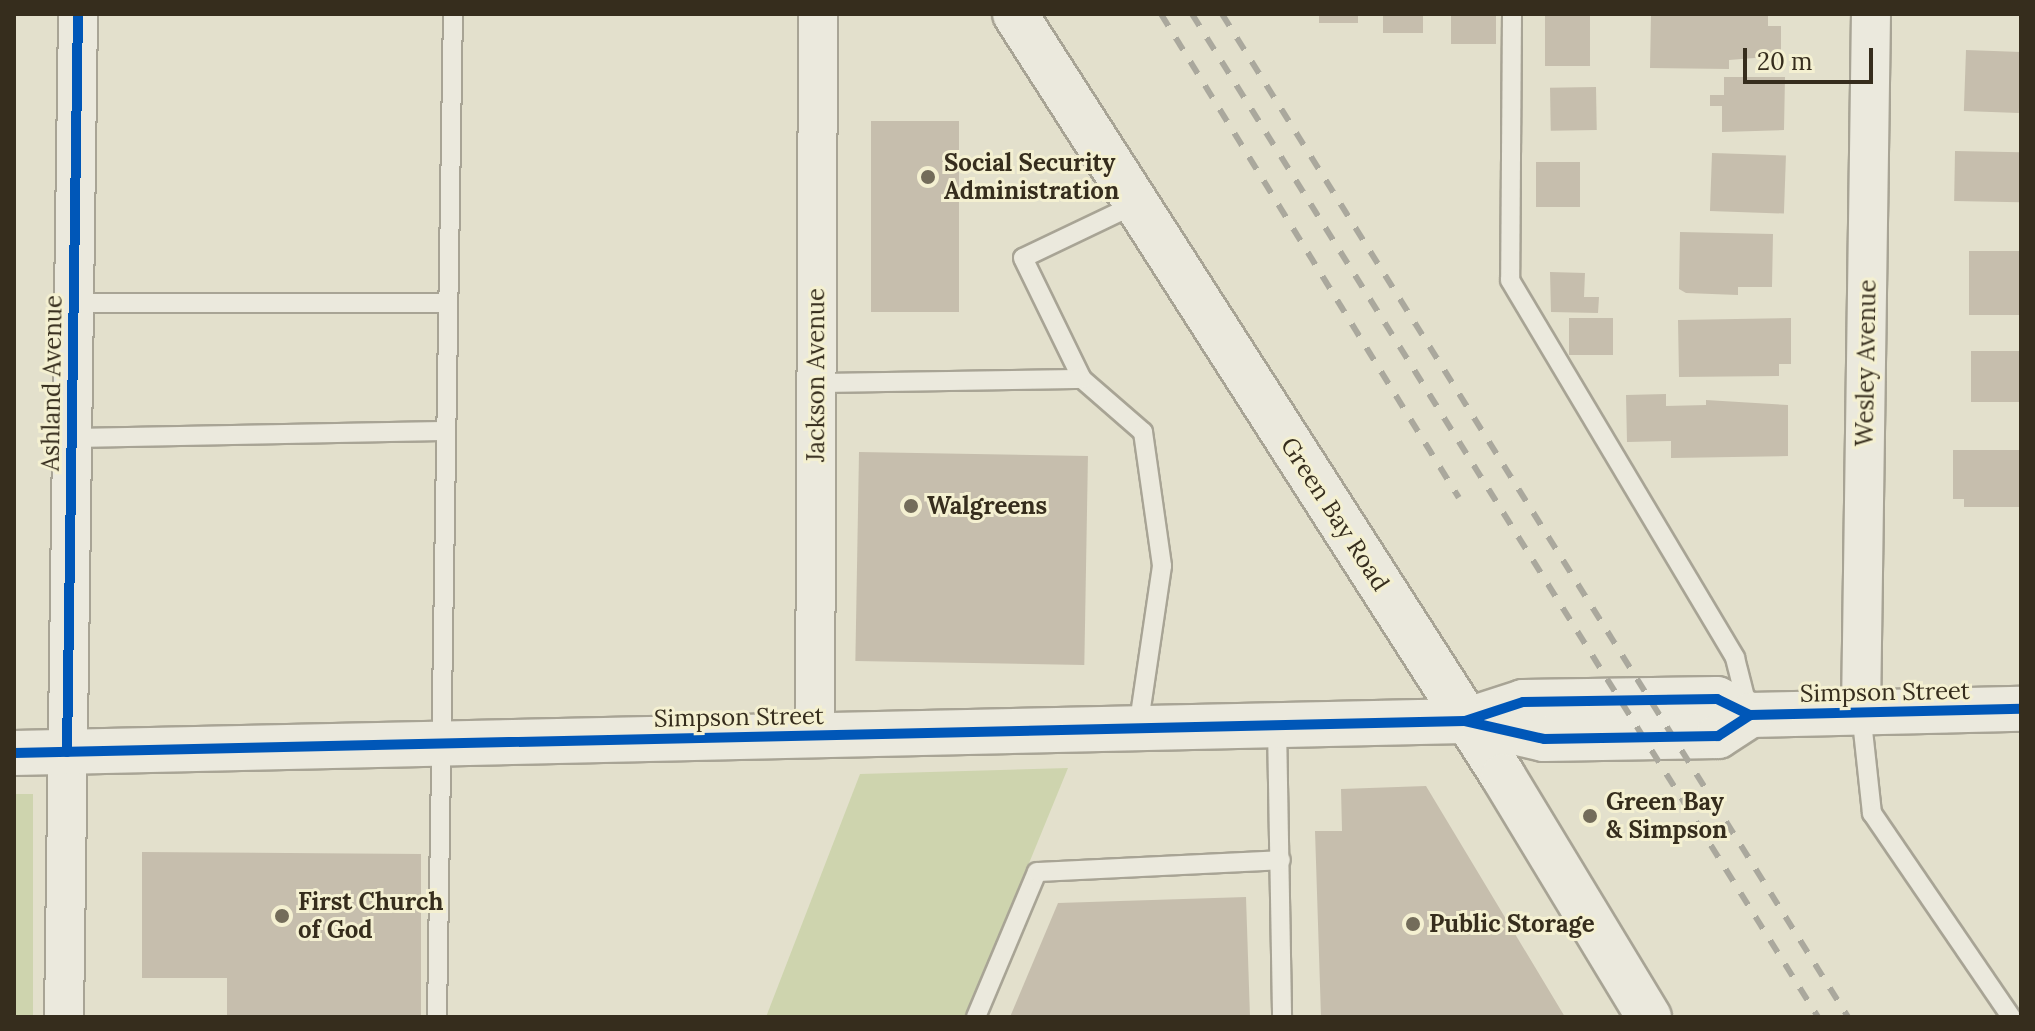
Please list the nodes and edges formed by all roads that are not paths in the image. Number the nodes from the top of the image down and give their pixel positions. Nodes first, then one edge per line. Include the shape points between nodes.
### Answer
1 (78, 14) edge
2 (453, 14) edge
3 (818, 14) edge
4 (1015, 14) edge
5 (1512, 14) edge
6 (1871, 14) edge
7 (1136, 204) junction
8 (72, 303) junction
9 (448, 303) junction
10 (1082, 379) junction
11 (816, 383) junction
12 (446, 431) junction
13 (71, 438) junction
14 (2021, 709) edge
15 (1861, 712) junction
16 (1750, 715) junction
17 (1465, 721) junction
18 (1277, 726) junction
19 (1138, 728) junction
20 (815, 736) junction
21 (441, 744) junction
22 (67, 752) junction
23 (14, 753) edge
24 (1281, 860) junction
25 (64, 1017) edge
26 (437, 1017) edge
27 (976, 1017) edge
28 (1282, 1017) edge
29 (1649, 1017) edge
30 (2011, 1017) edge

1 - 8 street, Ashland Avenue
2 - 9 lane
3 - 11 street, Jackson Avenue
4 - 7 street, Green Bay Road
5 - 16 lane via 1510,280 1735,658
6 - 15 street, Wesley Avenue
7 - 10 lane via 1023,258
7 - 17 street, Green Bay Road
8 - 9 lane
8 - 13 street, Ashland Avenue
9 - 12 lane
10 - 11 lane
10 - 19 lane via 1143,432 1162,566
11 - 20 street, Jackson Avenue
12 - 13 lane
12 - 21 lane
13 - 22 street, Ashland Avenue
14 - 15 street, Simpson Street
15 - 16 street, Simpson Street
15 - 30 lane via 1872,813
16 - 17 street, Simpson Street via 1717,699 1538,702
17 - 18 street, Simpson Street
17 - 29 street, Green Bay Road
18 - 19 street, Simpson Street
18 - 24 lane
19 - 20 street, Simpson Street
20 - 21 street, Simpson Street
21 - 22 street, Simpson Street
21 - 26 lane
22 - 23 street, Simpson Street
22 - 25 street, Ashland Avenue
24 - 27 lane via 1037,872
24 - 28 lane

